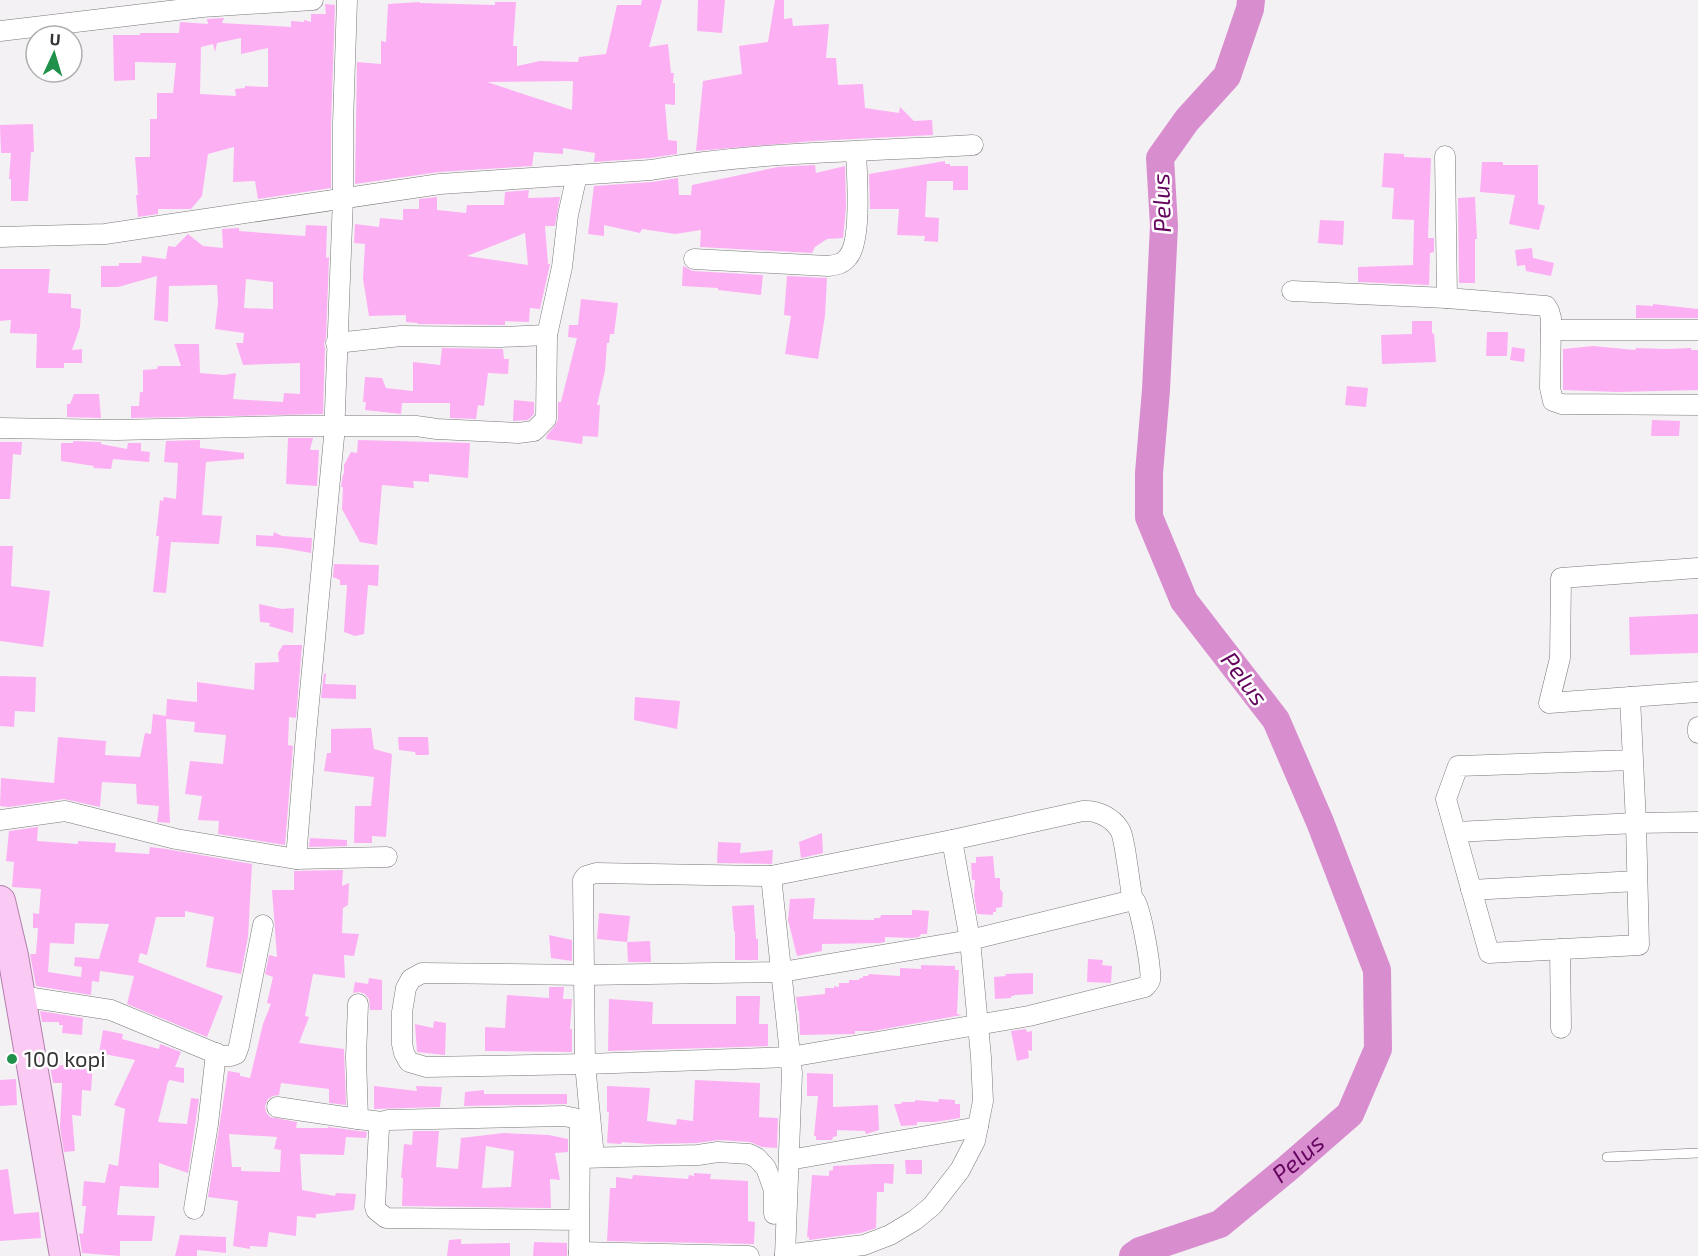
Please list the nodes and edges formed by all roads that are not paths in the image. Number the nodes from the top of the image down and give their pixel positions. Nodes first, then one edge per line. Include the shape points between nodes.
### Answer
1 (313, 0) edge
2 (347, 0) edge
3 (0, 31) edge
4 (973, 145) dead end
5 (856, 152) junction
6 (1444, 156) dead end
7 (577, 175) junction
8 (343, 198) junction
9 (0, 237) edge
10 (694, 259) dead end
11 (1292, 291) dead end
12 (1447, 298) junction
13 (1551, 330) junction
14 (1698, 330) edge
15 (547, 334) junction
16 (336, 343) junction
17 (1698, 405) edge
18 (334, 427) junction
19 (0, 428) edge
20 (1698, 568) edge
21 (1698, 692) edge
22 (1630, 697) junction
23 (1698, 727) edge
24 (1698, 733) edge
25 (1633, 760) junction
26 (0, 820) edge
27 (1698, 822) edge
28 (1636, 823) junction
29 (1455, 832) junction
30 (952, 840) junction
31 (387, 857) dead end
32 (296, 859) junction
33 (771, 876) junction
34 (1637, 881) junction
35 (1471, 890) junction
36 (0, 901) edge
37 (1133, 901) junction
38 (263, 926) dead end
39 (970, 940) junction
40 (1560, 949) junction
41 (782, 972) junction
42 (584, 975) junction
43 (20, 996) junction
44 (358, 1004) dead end
45 (978, 1025) junction
46 (1561, 1028) dead end
47 (216, 1053) junction
48 (790, 1057) junction
49 (585, 1064) junction
50 (277, 1107) dead end
51 (358, 1119) junction
52 (382, 1122) junction
53 (978, 1127) junction
54 (1698, 1153) edge
55 (587, 1157) junction
56 (1607, 1157) dead end
57 (789, 1160) junction
58 (194, 1209) dead end
59 (579, 1220) junction
60 (579, 1254) edge
61 (65, 1256) edge
62 (749, 1256) edge
63 (781, 1256) edge

1 - 3 street
2 - 8 street
4 - 5 street
5 - 7 street via 804,152
5 - 10 street via 855,246 847,259 828,266
6 - 12 street
7 - 8 street via 440,184
7 - 15 street
8 - 9 street via 105,234
8 - 16 street
11 - 12 street
12 - 13 street via 1546,306
13 - 14 street
13 - 17 street via 1553,401
15 - 16 street via 401,336
15 - 18 street via 546,419 534,431
16 - 18 street
18 - 19 street
18 - 32 street
20 - 22 street via 1561,578 1560,658 1548,703
21 - 22 street
22 - 25 street
23 - 24 street
25 - 28 street
25 - 29 street via 1458,766 1446,799
26 - 32 street via 65,811 176,839
27 - 28 street
28 - 29 street
28 - 34 street
29 - 35 street
30 - 33 street
30 - 37 street via 1093,811 1110,819 1121,831
30 - 39 street
31 - 32 street
33 - 41 street
33 - 42 street via 586,876
34 - 35 street
34 - 40 street via 1638,945
35 - 40 street via 1489,953
36 - 43 main road
37 - 39 street
37 - 45 street via 1138,904 1150,972 1150,982 1145,987
38 - 47 street via 239,1046 231,1056
39 - 41 street
39 - 45 street
40 - 46 street
41 - 42 street
41 - 48 street
42 - 49 street
42 - 49 street via 422,973 411,979 406,988 402,1044 410,1062 426,1067
43 - 47 street via 111,1010
43 - 61 main road
44 - 51 street
45 - 48 street
45 - 53 street via 983,1101
47 - 58 street
48 - 49 street
48 - 57 street
49 - 55 street
50 - 51 street
51 - 52 street
52 - 55 street via 564,1116 579,1120
52 - 59 street via 377,1137 375,1206 386,1218
53 - 57 street
53 - 63 street via 960,1170 932,1206 915,1220 864,1245
54 - 56 lane
55 - 59 street
55 - 63 street via 734,1152 757,1158 766,1168 774,1190
57 - 63 street
59 - 60 street
60 - 62 street

